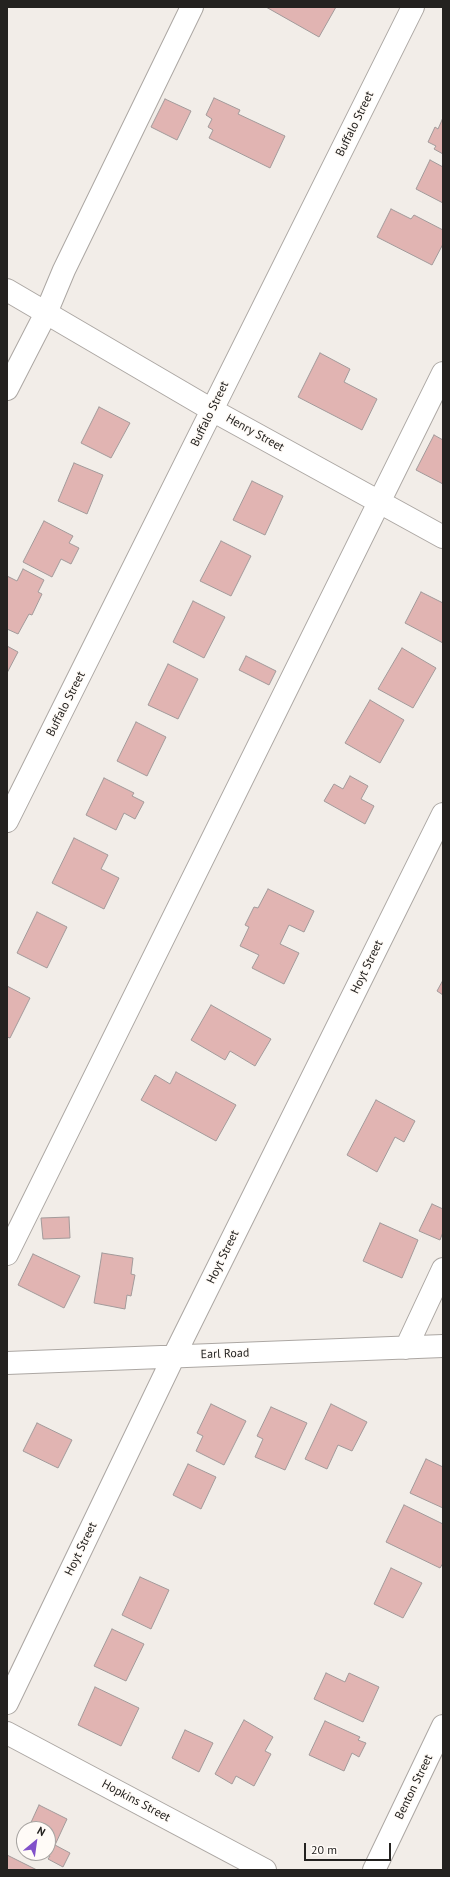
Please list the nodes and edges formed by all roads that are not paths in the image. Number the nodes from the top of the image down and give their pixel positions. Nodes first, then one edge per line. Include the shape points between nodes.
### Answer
1 (192, 7) edge
2 (413, 7) edge
3 (7, 290) edge
4 (46, 313) junction
5 (443, 373) edge
6 (7, 389) edge
7 (212, 410) junction
8 (379, 501) junction
9 (443, 536) edge
10 (443, 814) edge
11 (7, 821) edge
12 (7, 1254) edge
13 (443, 1270) edge
14 (443, 1346) edge
15 (406, 1348) junction
16 (174, 1356) junction
17 (7, 1363) edge
18 (7, 1703) edge
19 (443, 1726) edge
20 (7, 1733) edge
21 (265, 1870) edge
22 (374, 1870) edge

1 - 4 street via 64,270
2 - 7 street, Buffalo Street
3 - 4 street, Henry Street
4 - 6 street
4 - 7 street, Henry Street
5 - 8 street
7 - 8 street, Henry Street
7 - 11 street, Buffalo Street
8 - 9 street, Henry Street
8 - 12 street
10 - 16 street, Hoyt Street
13 - 15 street
14 - 15 street, Earl Road
15 - 16 street, Earl Road
16 - 17 street, Earl Road
16 - 18 street, Hoyt Street
19 - 22 street, Benton Street
20 - 21 street, Hopkins Street

